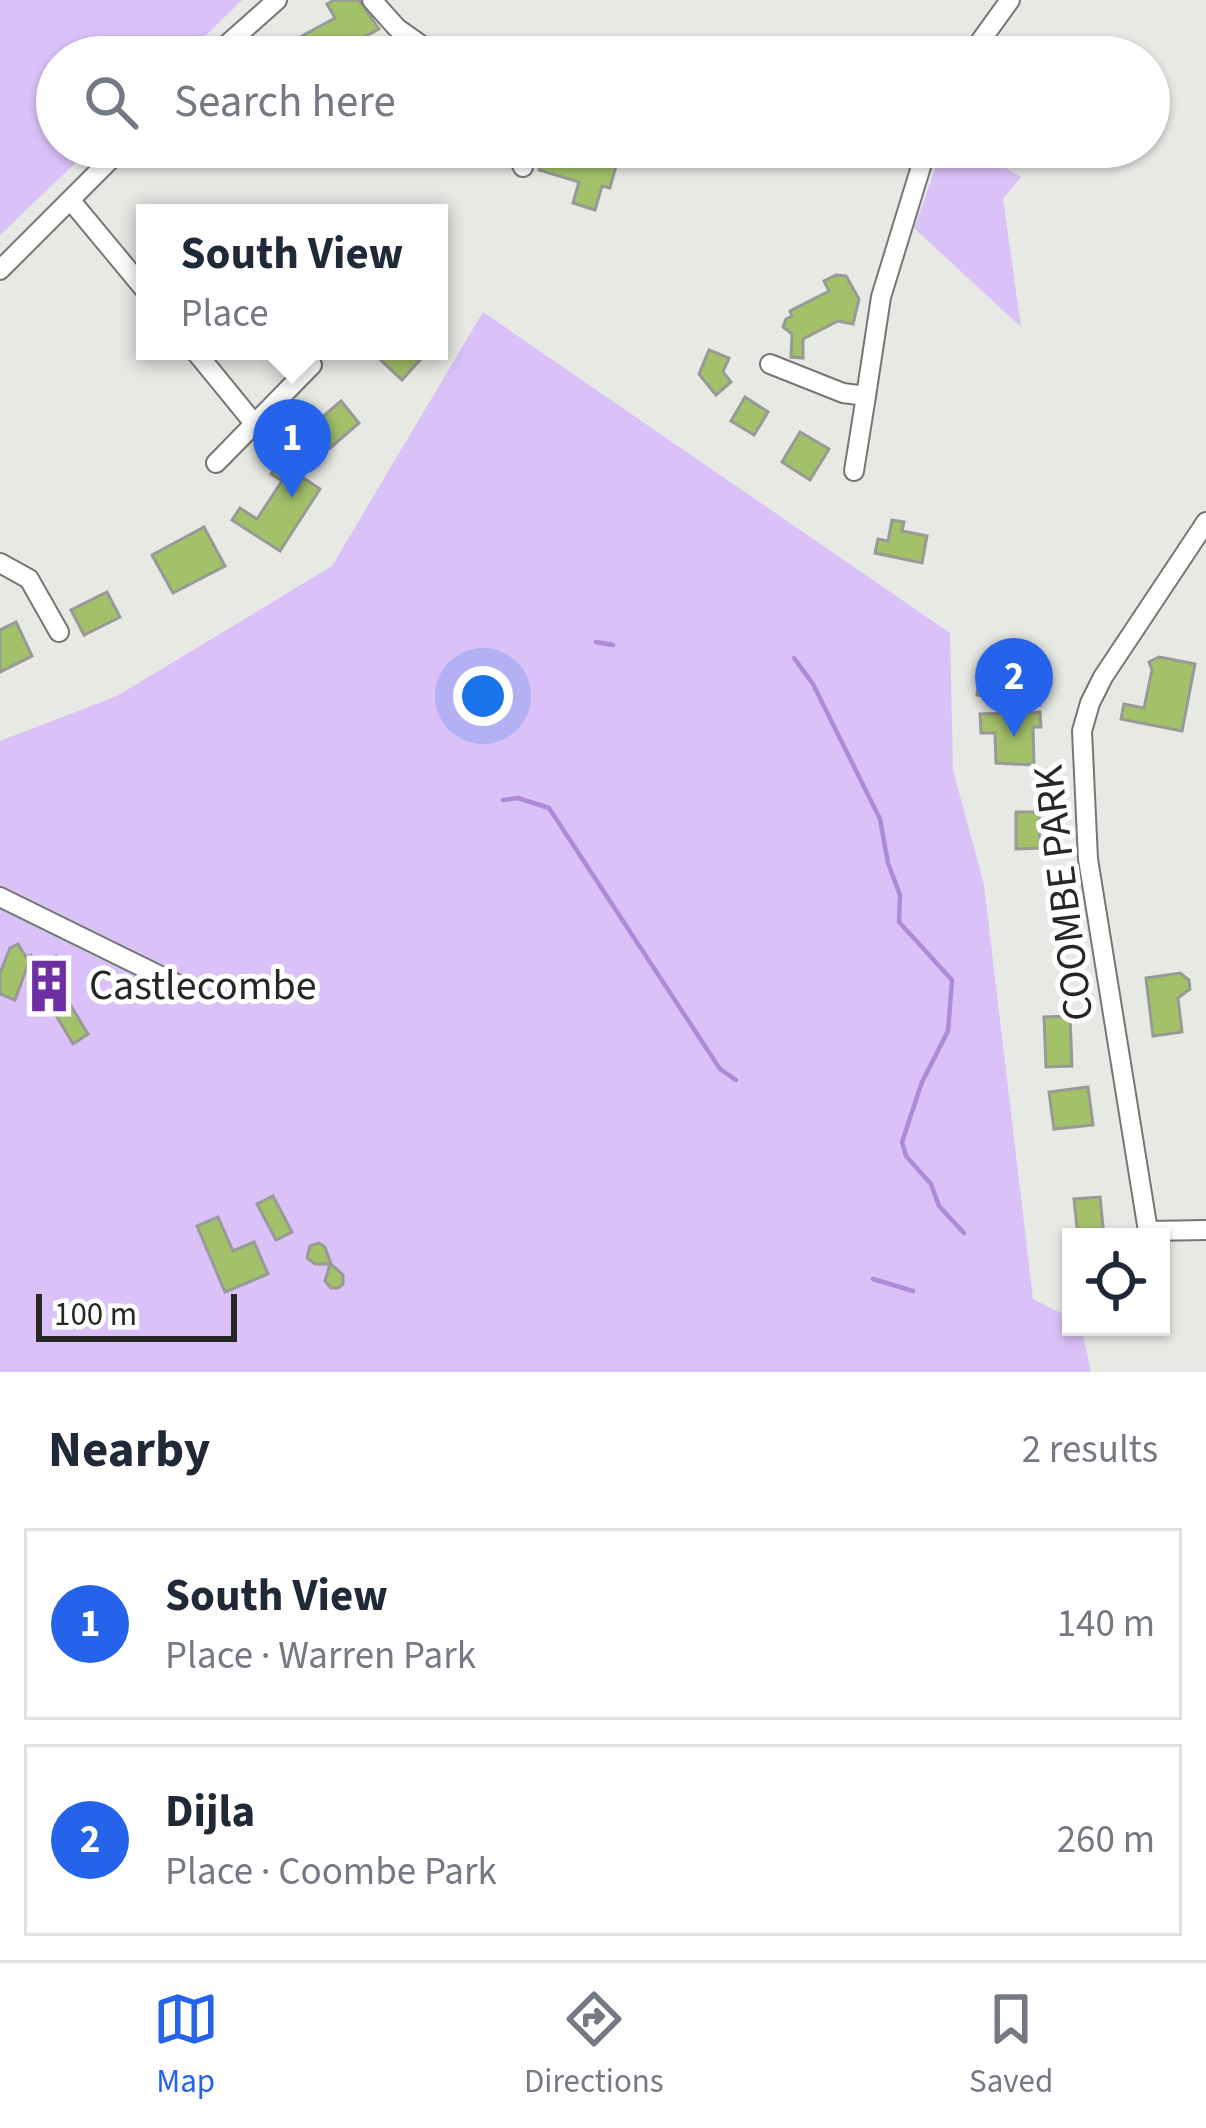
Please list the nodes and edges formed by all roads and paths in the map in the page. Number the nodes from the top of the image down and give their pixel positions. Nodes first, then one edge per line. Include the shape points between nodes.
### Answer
1 (277, 0) edge
2 (371, 0) edge
3 (1010, 0) edge
4 (237, 36) edge
5 (408, 36) edge
6 (984, 36) edge
7 (104, 168) edge
8 (921, 168) edge
9 (72, 202) junction
10 (0, 270) edge
11 (136, 279) edge
12 (202, 360) edge
13 (770, 364) dead end
14 (312, 365) dead end
15 (866, 396) junction
16 (253, 422) junction
17 (216, 463) dead end
18 (854, 471) dead end
19 (1206, 522) edge
20 (0, 563) edge
21 (58, 632) dead end
22 (0, 897) edge
23 (191, 991) dead end
24 (1147, 1228) edge
25 (1206, 1230) edge
26 (1170, 1232) edge

1 - 4 street
2 - 5 street
3 - 6 street
7 - 9 street
8 - 15 street via 881,297
9 - 10 street
9 - 11 street
12 - 16 street
13 - 15 street
14 - 16 street
15 - 18 street
16 - 17 street
19 - 24 street, COOMBE PARK via 1103,677 1082,731 1088,859
20 - 21 street via 29,579
22 - 23 street
25 - 26 street, COOMBE PARK

